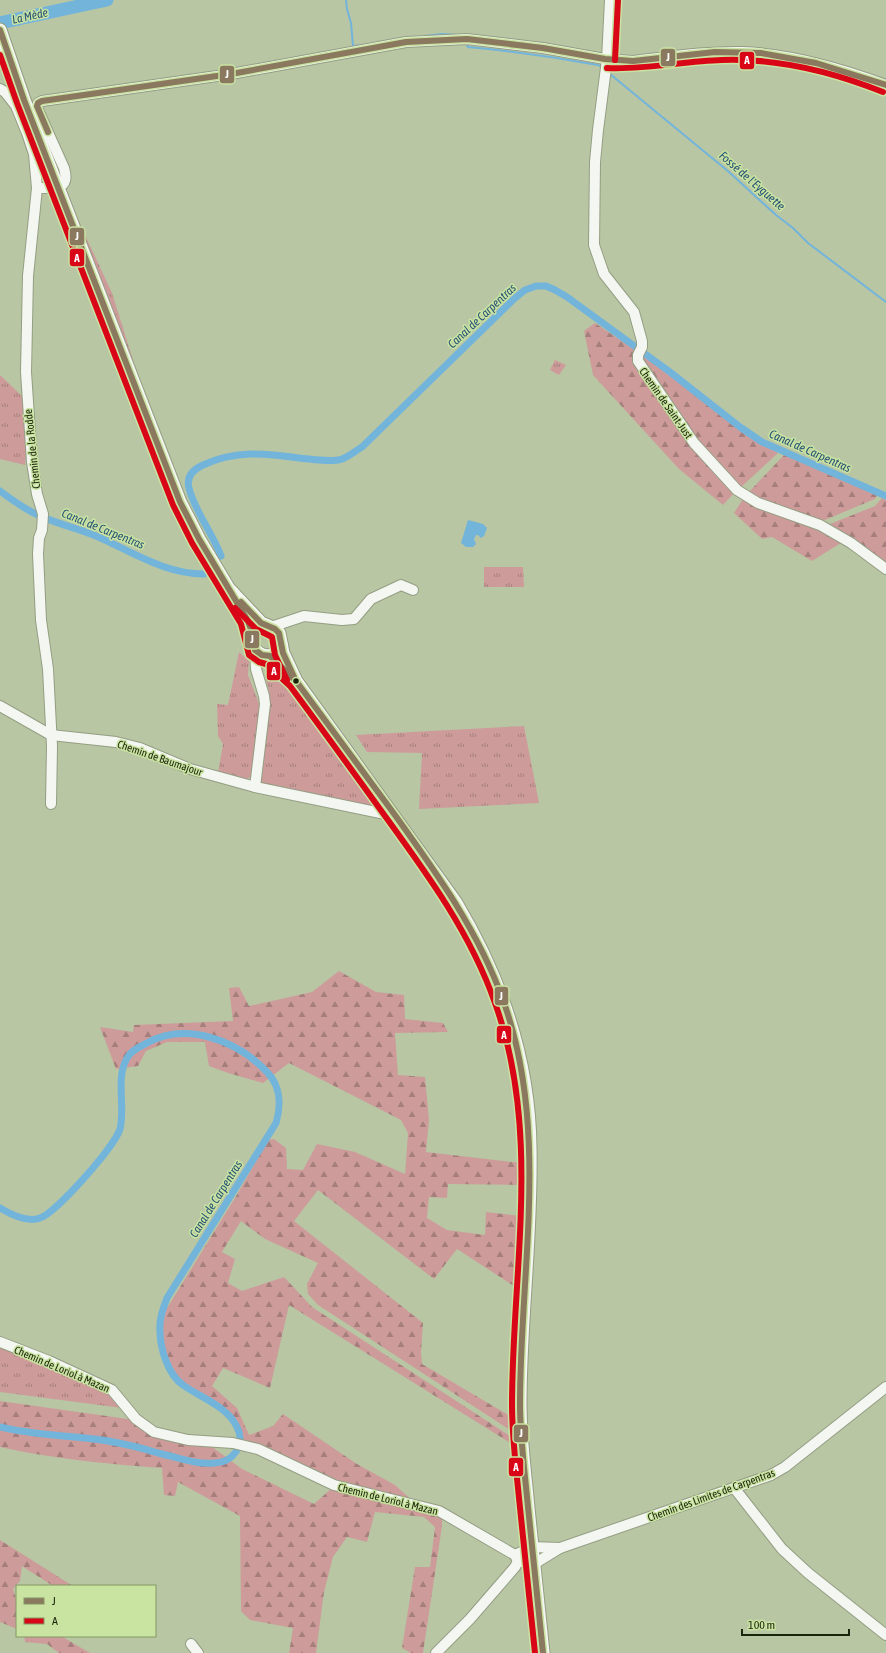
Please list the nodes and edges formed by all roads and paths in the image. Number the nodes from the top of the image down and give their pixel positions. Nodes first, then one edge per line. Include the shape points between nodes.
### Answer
1 (610, 0) edge
2 (0, 30) edge
3 (607, 60) junction
4 (886, 84) edge
5 (0, 89) edge
6 (58, 187) junction
7 (37, 188) junction
8 (886, 568) edge
9 (231, 590) junction
10 (413, 590) dead end
11 (294, 619) junction
12 (269, 626) junction
13 (253, 635) junction
14 (281, 641) junction
15 (255, 650) junction
16 (268, 656) junction
17 (258, 677) junction
18 (296, 681) junction
19 (0, 706) edge
20 (51, 735) junction
21 (255, 787) junction
22 (51, 804) dead end
23 (395, 816) junction
24 (0, 1342) edge
25 (886, 1386) edge
26 (735, 1489) junction
27 (532, 1547) junction
28 (560, 1548) junction
29 (516, 1558) junction
30 (534, 1562) junction
31 (886, 1635) edge
32 (191, 1644) dead end
33 (198, 1653) edge
34 (436, 1653) edge
35 (543, 1653) edge

1 - 3 street, Chemin de Saint-Just
2 - 6 main road
3 - 4 street via 633,61 744,52 840,68
3 - 6 street via 543,48 467,39 406,42 231,74 42,101 38,103 38,110 65,174 65,183
3 - 8 street, Chemin de Saint-Just via 598,130 594,245 604,274 634,312 642,341 638,362 694,443 737,490 758,503 820,526 851,543
5 - 7 street, Chemin de la Rodde via 16,106 34,154
6 - 7 street
6 - 9 main road via 180,502 199,539
7 - 20 street, Chemin de la Rodde via 28,276 26,372 32,462 43,518 38,554
9 - 12 main road via 255,618
9 - 13 main road
10 - 11 street via 401,585 371,599 354,619 304,616
11 - 12 street
11 - 14 street via 288,625
12 - 13 main road via 256,630
12 - 14 main road via 279,633
13 - 15 main road
14 - 16 main road via 277,652
14 - 18 main road via 287,663
15 - 16 main road
15 - 17 street
16 - 17 street
16 - 18 main road
17 - 21 street via 265,704
18 - 23 main road
19 - 20 street, Chemin de Baumajour
20 - 21 street, Chemin de Baumajour via 116,742 140,748 190,769
20 - 22 street, Chemin de la Rodde
21 - 23 street, Chemin de Baumajour
23 - 27 main road via 456,903 477,940 507,1012 520,1058 530,1145 520,1405
24 - 29 street, Chemin de Loriol à Mazan via 112,1390 136,1419 154,1432 188,1440 239,1444 274,1455 334,1485 439,1511
25 - 26 street, Chemin des Limites de Carpentras via 785,1466 771,1475
26 - 28 street, Chemin des Limites de Carpentras
26 - 31 street via 782,1549
27 - 28 street, Chemin des Limites de Carpentras
27 - 29 street
27 - 30 main road
28 - 30 street, Chemin des Limites de Carpentras
29 - 30 street, Chemin de Loriol à Mazan
29 - 34 street via 515,1567 470,1619
30 - 35 main road
32 - 33 street

